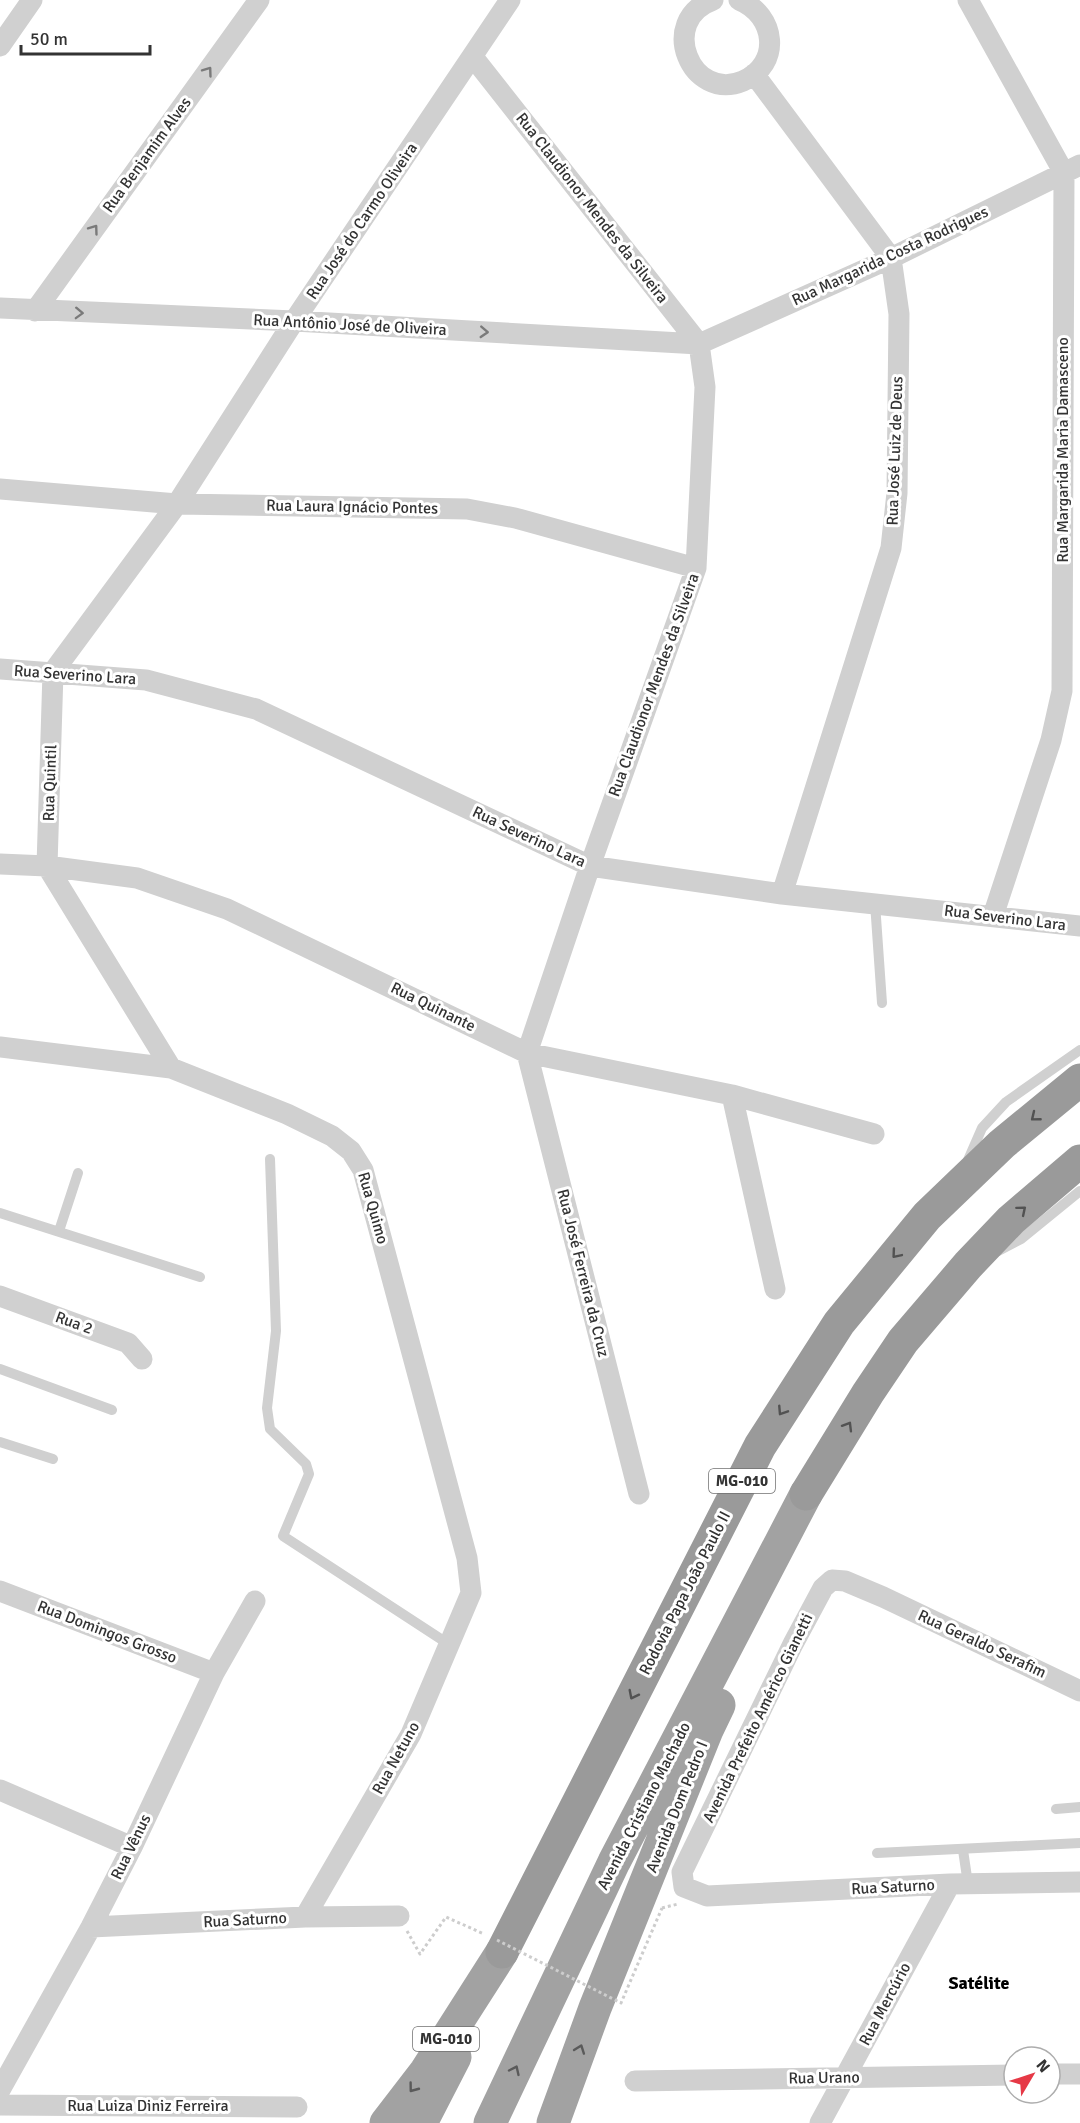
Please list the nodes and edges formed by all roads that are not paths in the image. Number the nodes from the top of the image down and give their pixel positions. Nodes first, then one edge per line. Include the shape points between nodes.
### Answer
1 (32, 0) edge
2 (259, 0) edge
3 (510, 0) edge
4 (713, 0) edge
5 (739, 0) edge
6 (968, 0) edge
7 (0, 46) edge
8 (473, 57) junction
9 (754, 74) junction
10 (1072, 169) edge
11 (891, 258) junction
12 (0, 308) edge
13 (35, 311) junction
14 (294, 321) junction
15 (699, 344) junction
16 (0, 489) edge
17 (177, 504) junction
18 (696, 568) junction
19 (0, 669) edge
20 (53, 672) junction
21 (0, 864) edge
22 (47, 866) junction
23 (590, 866) junction
24 (782, 894) junction
25 (875, 903) junction
26 (993, 915) junction
27 (1080, 926) edge
28 (882, 1004) dead end
29 (0, 1047) edge
30 (1080, 1050) edge
31 (527, 1053) junction
32 (171, 1068) junction
33 (1080, 1080) edge
34 (732, 1095) junction
35 (874, 1134) dead end
36 (270, 1159) dead end
37 (1080, 1161) edge
38 (78, 1173) dead end
39 (956, 1188) junction
40 (1080, 1191) edge
41 (0, 1213) edge
42 (59, 1231) junction
43 (968, 1265) junction
44 (200, 1277) dead end
45 (775, 1289) dead end
46 (0, 1296) edge
47 (142, 1359) dead end
48 (0, 1369) edge
49 (112, 1410) dead end
50 (0, 1442) edge
51 (53, 1460) dead end
52 (639, 1494) dead end
53 (806, 1494) junction
54 (0, 1591) edge
55 (471, 1593) joint
56 (883, 1597) joint
57 (255, 1601) dead end
58 (450, 1645) junction
59 (214, 1673) junction
60 (1080, 1691) edge
61 (0, 1790) edge
62 (1080, 1808) edge
63 (1056, 1809) dead end
64 (1080, 1843) edge
65 (132, 1847) junction
66 (963, 1850) junction
67 (877, 1853) dead end
68 (1080, 1882) edge
69 (959, 1884) junction
70 (707, 1896) joint
71 (399, 1916) road end
72 (305, 1917) junction
73 (91, 1927) junction
74 (496, 1943) junction
75 (1062, 2074) edge
76 (1080, 2074) edge
77 (1002, 2075) edge
78 (846, 2078) junction
79 (635, 2081) dead end
80 (0, 2090) edge
81 (0, 2105) edge
82 (297, 2107) dead end
83 (386, 2123) edge
84 (421, 2123) edge
85 (490, 2123) edge
86 (553, 2123) edge
87 (820, 2123) edge

1 - 7 street
13 -> 2 street, Rua Benjamim Alves
3 - 8 street, Rua José do Carmo Oliveira
4 - 9 street via 688,20 684,49 690,63 699,74 727,84
5 - 9 street via 759,13 770,38 766,58
6 - 10 street, Rua Margarida Maria Damasceno
8 - 14 street, Rua José do Carmo Oliveira
8 - 15 street, Rua Claudionor Mendes da Silveira
9 - 11 street, Rua José Luiz de Deus
10 - 11 street, Rua Margarida Costa Rodrigues
10 - 26 street, Rua Margarida Maria Damasceno via 1062,690 1051,740
11 - 15 street, Rua Margarida Costa Rodrigues
11 - 24 street, Rua José Luiz de Deus via 899,314 897,493 891,548
12 - 13 street, Rua Antônio José de Oliveira
13 -> 14 street, Rua Antônio José de Oliveira
14 -> 15 street, Rua Antônio José de Oliveira
14 - 17 street, Rua José do Carmo Oliveira
15 - 18 street, Rua Claudionor Mendes da Silveira via 705,387
16 - 17 street, Rua Laura Ignácio Pontes
17 - 18 street, Rua Laura Ignácio Pontes via 467,509 515,518
17 - 20 street
18 - 23 street, Rua Claudionor Mendes da Silveira
19 - 20 street, Rua Severino Lara
20 - 22 street, Rua Quintil
20 - 23 street, Rua Severino Lara via 146,680 256,709
21 - 22 street, Rua Quinante
22 - 31 street, Rua Quinante via 137,878 227,909
22 - 32 street
23 - 24 street, Rua Severino Lara
23 - 31 street, Rua Claudionor Mendes da Silveira
24 - 25 street, Rua Severino Lara
25 - 26 street, Rua Severino Lara
25 - 28 lane
26 - 27 street, Rua Severino Lara
29 - 32 street, Rua Quimo
30 - 39 lane via 1005,1102 982,1128
31 - 34 street, Rua Quinante
31 - 52 street, Rua José Ferreira da Cruz
32 - 55 street, Rua Quimo via 332,1136 351,1151 363,1170 467,1558
33 -> 39 highway, Rodovia Papa João Paulo II / MG-010
34 - 35 street, Rua Quinante
34 - 45 street
36 - 58 lane via 276,1331 267,1408 270,1429 306,1464 309,1474 283,1536
43 -> 37 highway via 1011,1220
38 - 42 lane
39 -> 74 highway, Rodovia Papa João Paulo II / MG-010 via 927,1216 839,1323 760,1446
40 - 43 lane via 1021,1239
41 - 42 lane
42 - 44 lane
53 -> 43 highway via 903,1341
46 - 47 street, Rua 2 via 128,1343
48 - 49 lane
50 - 51 lane
85 -> 53 highway, Avenida Cristiano Machado via 614,1862
86 -> 53 highway, Avenida Dom Pedro I via 707,1730 795,1549
54 - 59 street, Rua Domingos Grosso
55 - 58 street, Rua Netuno
56 - 60 street, Rua Geraldo Serafim
56 - 70 street, Avenida Prefeito Américo Gianetti via 844,1581 832,1580 823,1588 682,1872 684,1887
57 - 59 street, Rua Vênus
58 - 72 street, Rua Netuno via 411,1734
59 - 65 street, Rua Vênus
61 - 65 street
62 - 63 lane
64 - 66 lane
65 - 73 street, Rua Vênus
66 - 67 lane
66 - 69 lane
68 - 69 street, Rua Saturno
69 - 70 street, Rua Saturno
69 - 78 street, Rua Mercúrio
71 - 72 street, Rua Saturno
72 - 73 street, Rua Saturno
73 - 80 street, Rua Vênus
74 -> 83 highway, MG-010 via 426,2071
74 - 84 highway via 454,2061
75 - 76 street
77 - 78 street, Rua Urano
78 - 79 street, Rua Urano
78 - 87 street, Rua Mercúrio
81 - 82 street, Rua Luiza Diniz Ferreira

